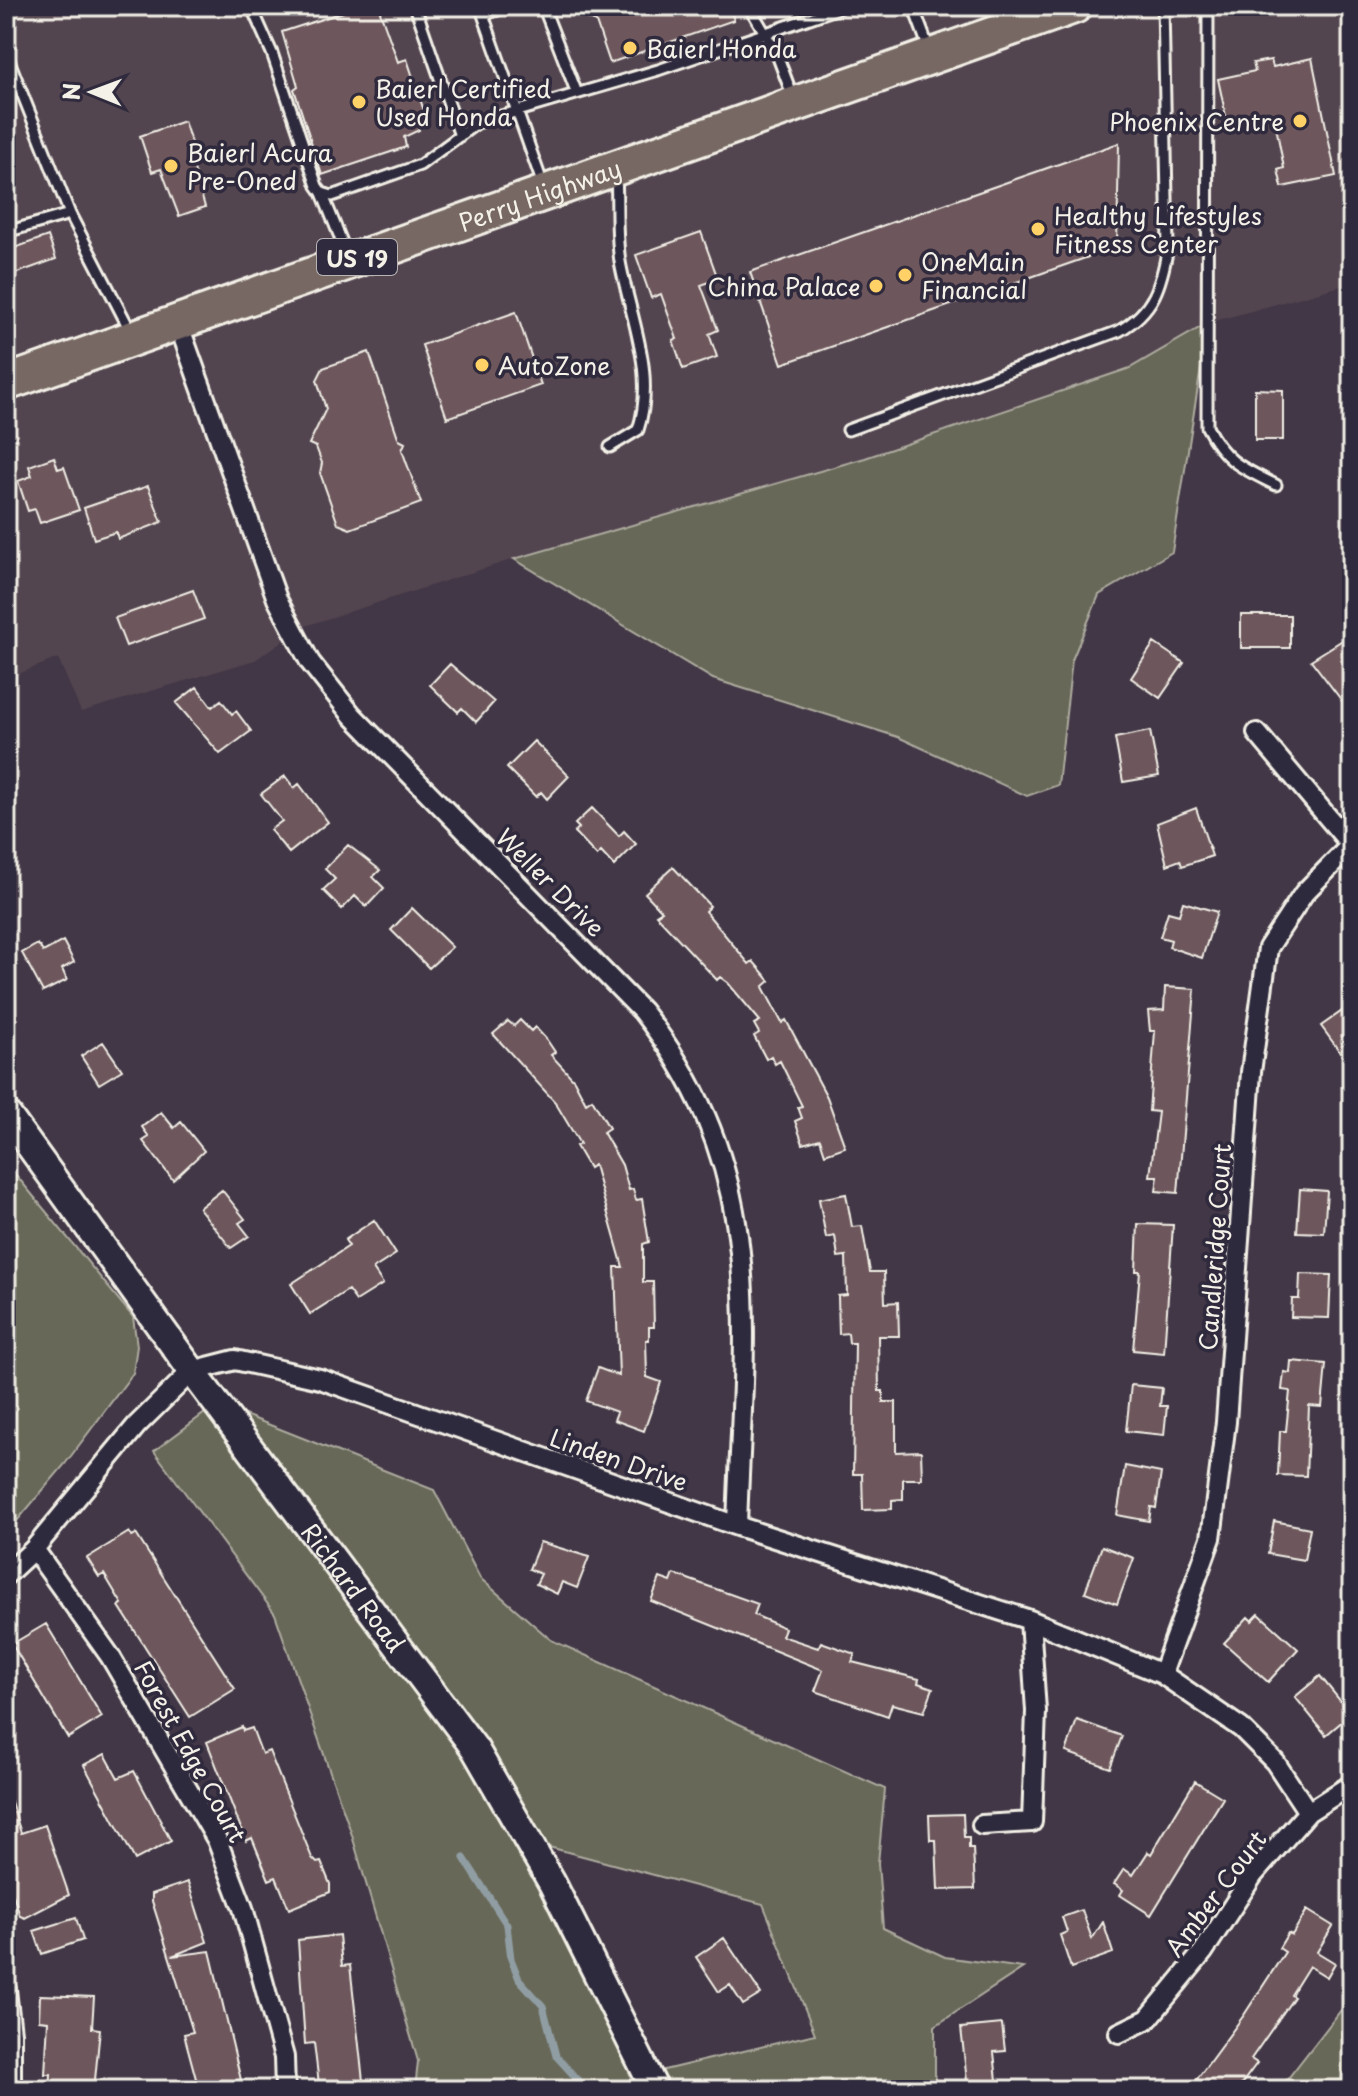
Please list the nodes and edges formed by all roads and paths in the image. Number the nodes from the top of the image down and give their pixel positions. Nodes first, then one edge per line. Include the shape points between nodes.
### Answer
1 (251, 6) edge
2 (415, 6) edge
3 (510, 6) edge
4 (543, 6) edge
5 (749, 6) edge
6 (810, 6) edge
7 (845, 6) edge
8 (913, 6) edge
9 (1074, 6) edge
10 (1163, 6) edge
11 (1208, 6) edge
12 (482, 10) edge
13 (813, 17) junction
14 (764, 34) junction
15 (6, 53) edge
16 (932, 56) junction
17 (576, 91) junction
18 (795, 104) junction
19 (517, 110) junction
20 (460, 136) junction
21 (616, 166) junction
22 (545, 191) junction
23 (322, 193) junction
24 (70, 214) junction
25 (6, 232) edge
26 (349, 260) junction
27 (177, 320) junction
28 (133, 336) junction
29 (6, 383) edge
30 (848, 430) dead end
31 (610, 447) dead end
32 (1276, 485) dead end
33 (1257, 733) dead end
34 (1352, 845) edge
35 (6, 1113) edge
36 (192, 1371) junction
37 (737, 1526) junction
38 (34, 1549) junction
39 (6, 1575) edge
40 (1030, 1620) junction
41 (1162, 1674) junction
42 (1352, 1784) edge
43 (1308, 1812) junction
44 (982, 1825) dead end
45 (6, 1990) edge
46 (1119, 2033) dead end
47 (11, 2090) edge
48 (285, 2090) edge
49 (655, 2090) edge

1 - 23 lane
2 - 20 lane
3 - 12 lane
4 - 17 lane
5 - 14 lane
6 - 13 lane
7 - 13 lane
8 - 16 lane
9 - 16 highway, Perry Highway / US 19
10 - 30 lane via 1168,247 1151,307 1119,331
11 - 32 lane via 1207,427 1218,450 1233,463
12 - 19 lane
13 - 14 lane
14 - 17 lane
14 - 18 lane
15 - 24 lane
16 - 18 highway, Perry Highway / US 19
17 - 19 lane
18 - 21 highway, Perry Highway / US 19
19 - 20 lane via 477,123
19 - 22 lane
20 - 23 lane via 420,165 332,196
21 - 22 highway, Perry Highway / US 19
21 - 31 lane via 620,264 641,346 646,403 638,430
22 - 26 highway, Perry Highway / US 19
23 - 26 lane
24 - 25 lane
24 - 28 lane
26 - 27 highway, Perry Highway / US 19
27 - 28 highway, Perry Highway / US 19
27 - 37 street, Weller Drive via 266,574 310,662 352,715 642,1011 677,1059 704,1110 729,1177 741,1246
28 - 29 highway, Perry Highway / US 19
33 - 34 street
34 - 41 street, Candleridge Court via 1304,893 1268,948 1251,1072 1226,1422 1211,1538
35 - 36 street, Richard Road
36 - 37 street, Linden Drive via 235,1360 320,1379
36 - 38 street via 137,1425
36 - 49 street, Richard Road via 475,1749 552,1883
37 - 40 street, Linden Drive
38 - 39 street
38 - 48 street, Forest Edge Court via 110,1656 217,1840 243,1908 284,2057
40 - 41 street, Linden Drive
40 - 44 street via 1036,1711 1032,1822
41 - 43 street, Linden Drive via 1241,1728 1275,1762
42 - 43 street, Amber Court
43 - 46 street, Amber Court via 1253,1875 1203,1952 1148,2019
45 - 47 street

